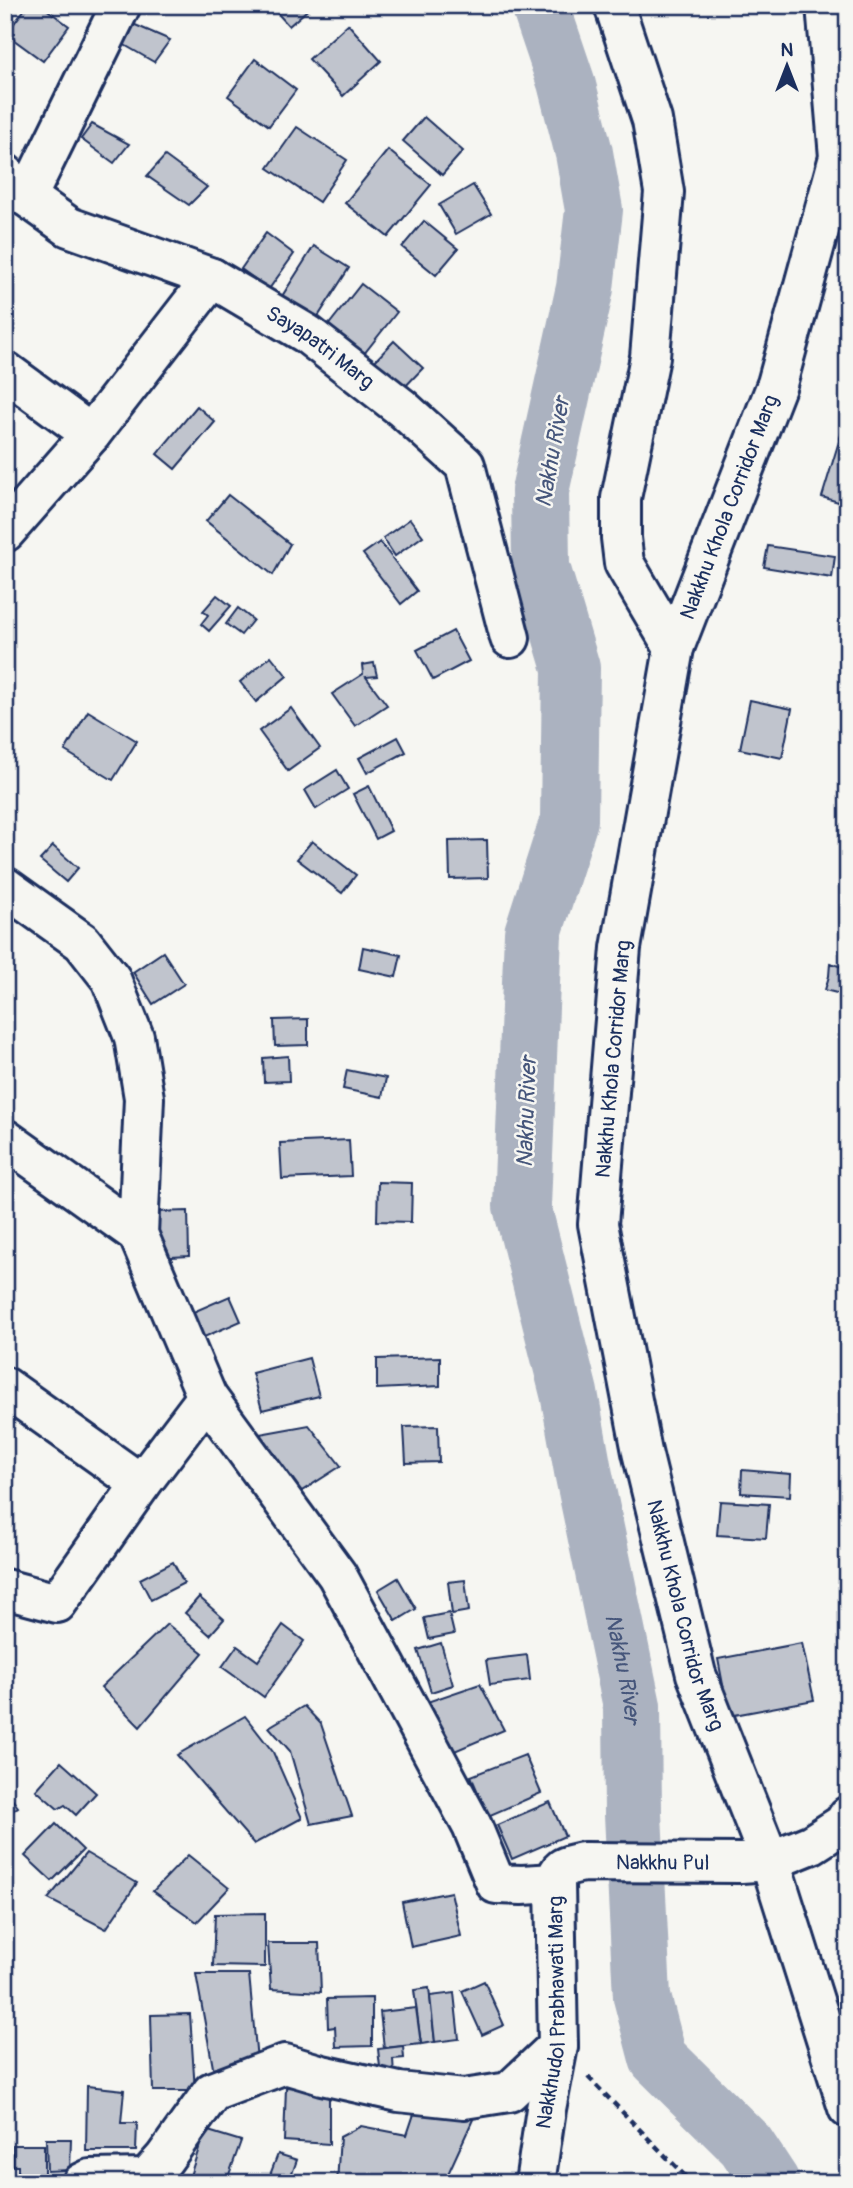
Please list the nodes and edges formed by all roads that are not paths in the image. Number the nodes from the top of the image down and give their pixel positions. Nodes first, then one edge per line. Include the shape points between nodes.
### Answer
1 (121, 5) edge
2 (614, 5) edge
3 (826, 5) edge
4 (16, 185) edge
5 (212, 278) junction
6 (5, 371) edge
7 (91, 434) junction
8 (5, 532) edge
9 (510, 638) dead end
10 (674, 648) junction
11 (5, 887) edge
12 (5, 1139) edge
13 (138, 1234) junction
14 (5, 1387) edge
15 (207, 1396) junction
16 (141, 1484) junction
17 (5, 1589) edge
18 (848, 1816) edge
19 (756, 1862) junction
20 (569, 1872) junction
21 (558, 2046) junction
22 (848, 2108) edge
23 (82, 2183) edge
24 (535, 2183) edge

1 - 4 street
2 - 10 street via 652,120 664,192 650,357 621,498 621,538 624,563
3 - 10 street, Nakkhu Khola Corridor Marg via 839,157 777,384
4 - 5 street, Sayapatri Marg via 69,227
5 - 7 street
5 - 9 street, Sayapatri Marg via 307,334 402,408 465,465
6 - 7 street
7 - 8 street
10 - 19 street, Nakkhu Khola Corridor Marg via 621,948 598,1224 642,1452 696,1674
11 - 13 street via 82,942 111,979 134,1037 145,1098
12 - 13 street
13 - 15 street
14 - 16 street
15 - 16 street
15 - 20 street, Nakkhu Pul via 337,1575 472,1826 496,1884 522,1885
16 - 17 street via 57,1603
18 - 19 street via 812,1844
19 - 20 street, Nakkhu Pul
19 - 22 street, Nakkhu Khola Corridor Marg
20 - 21 street, Nakkhudol Prabhawati Marg
21 - 23 street via 509,2092 464,2099 399,2092 285,2064 212,2092 147,2178
21 - 24 street, Nakkhudol Prabhawati Marg

